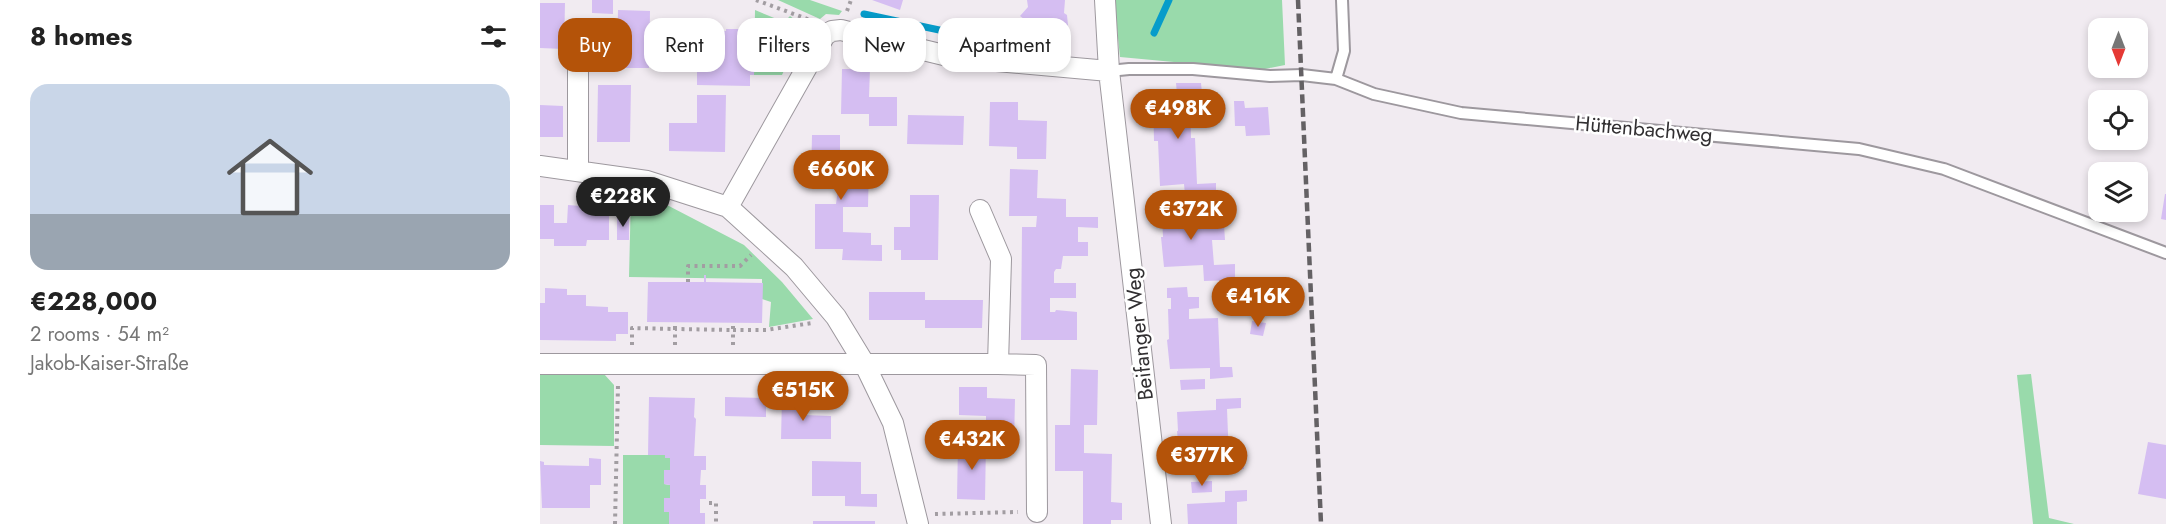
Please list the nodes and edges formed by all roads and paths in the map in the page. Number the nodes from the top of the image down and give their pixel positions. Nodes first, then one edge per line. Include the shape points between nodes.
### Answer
1 (756, 0) edge
2 (1105, 0) edge
3 (1342, 0) edge
4 (805, 18) edge
5 (1109, 71) junction
6 (578, 72) edge
7 (1336, 79) junction
8 (540, 166) edge
9 (578, 171) junction
10 (728, 207) junction
11 (980, 210) dead end
12 (2166, 253) edge
13 (753, 254) dead end
14 (688, 282) dead end
15 (829, 309) junction
16 (675, 323) dead end
17 (734, 323) dead end
18 (675, 329) junction
19 (733, 330) junction
20 (864, 363) junction
21 (540, 364) edge
22 (625, 364) junction
23 (675, 364) junction
24 (732, 364) junction
25 (998, 364) junction
26 (709, 503) dead end
27 (1036, 512) joint
28 (917, 519) edge
29 (615, 524) edge
30 (716, 524) edge
31 (1161, 524) edge

1 - 4 path
2 - 5 street, Beifanger Weg
3 - 7 lane via 1344,51
5 - 7 lane, Hüttenbachweg via 1193,69
5 - 10 street via 952,57 832,31 825,35
5 - 31 street, Beifanger Weg
6 - 9 street
7 - 12 lane, Hüttenbachweg via 1374,94 1461,113 1859,149 1944,169
8 - 9 street
9 - 10 street via 647,181
10 - 15 street via 794,267
11 - 25 street via 1001,259
13 - 14 path via 740,266 688,266
15 - 19 path via 814,322 766,330
15 - 20 street
16 - 18 path
17 - 19 path
18 - 19 path
18 - 22 path via 632,328
18 - 23 path
19 - 24 path
20 - 24 street
20 - 25 street
20 - 28 street via 893,423
21 - 22 street
22 - 23 street
22 - 29 path
23 - 24 street
25 - 27 street via 1036,365
26 - 30 path via 716,503
27 - 28 path

